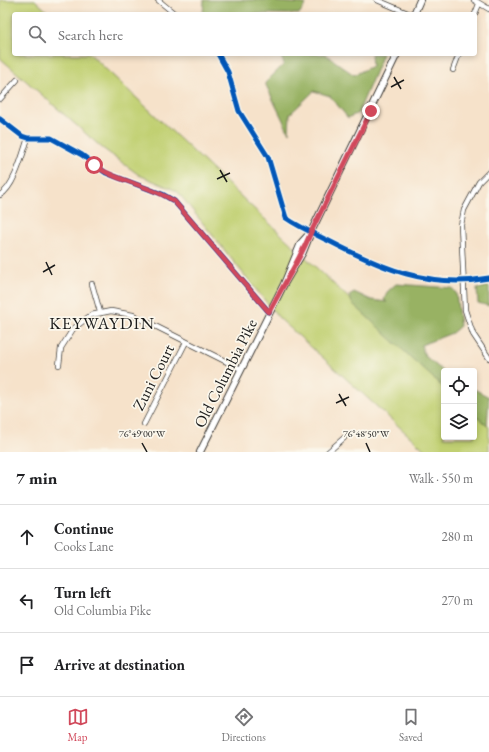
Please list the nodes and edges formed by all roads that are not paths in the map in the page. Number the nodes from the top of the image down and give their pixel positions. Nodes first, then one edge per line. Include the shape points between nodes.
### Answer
1 (158, 0) edge
2 (377, 0) edge
3 (420, 0) edge
4 (474, 0) edge
5 (479, 4) junction
6 (489, 9) edge
7 (173, 12) edge
8 (405, 12) edge
9 (415, 12) edge
10 (476, 12) edge
11 (219, 56) edge
12 (396, 56) edge
13 (458, 56) edge
14 (453, 70) dead end
15 (16, 80) dead end
16 (0, 99) edge
17 (0, 120) edge
18 (28, 138) junction
19 (489, 172) edge
20 (0, 195) edge
21 (311, 232) junction
22 (489, 278) edge
23 (462, 281) junction
24 (92, 284) dead end
25 (100, 312) junction
26 (269, 312) junction
27 (186, 342) junction
28 (489, 358) edge
29 (59, 365) dead end
30 (241, 369) junction
31 (144, 424) dead end
32 (344, 438) dead end
33 (200, 452) edge
34 (328, 452) edge

1 - 7 street
2 - 8 street
3 - 9 street
4 - 5 street
5 - 6 street
5 - 10 street
11 - 21 street via 228,72 239,111 268,157 284,215
12 - 21 street, Old Columbia Pike
13 - 14 street
15 - 16 street
17 - 18 street
18 - 20 street via 8,188
18 - 26 street via 51,138 82,155 106,173 174,201
19 - 23 street via 479,182 462,218
21 - 23 street via 364,260 394,272 435,280
21 - 26 street, Old Columbia Pike via 303,252
22 - 23 street
23 - 28 street via 468,321
24 - 25 street
25 - 27 street via 133,315
25 - 29 street via 73,329 62,348
26 - 30 street, Old Columbia Pike
27 - 30 street
27 - 31 street, Zuni Court
30 - 33 street, Old Columbia Pike
32 - 34 street

